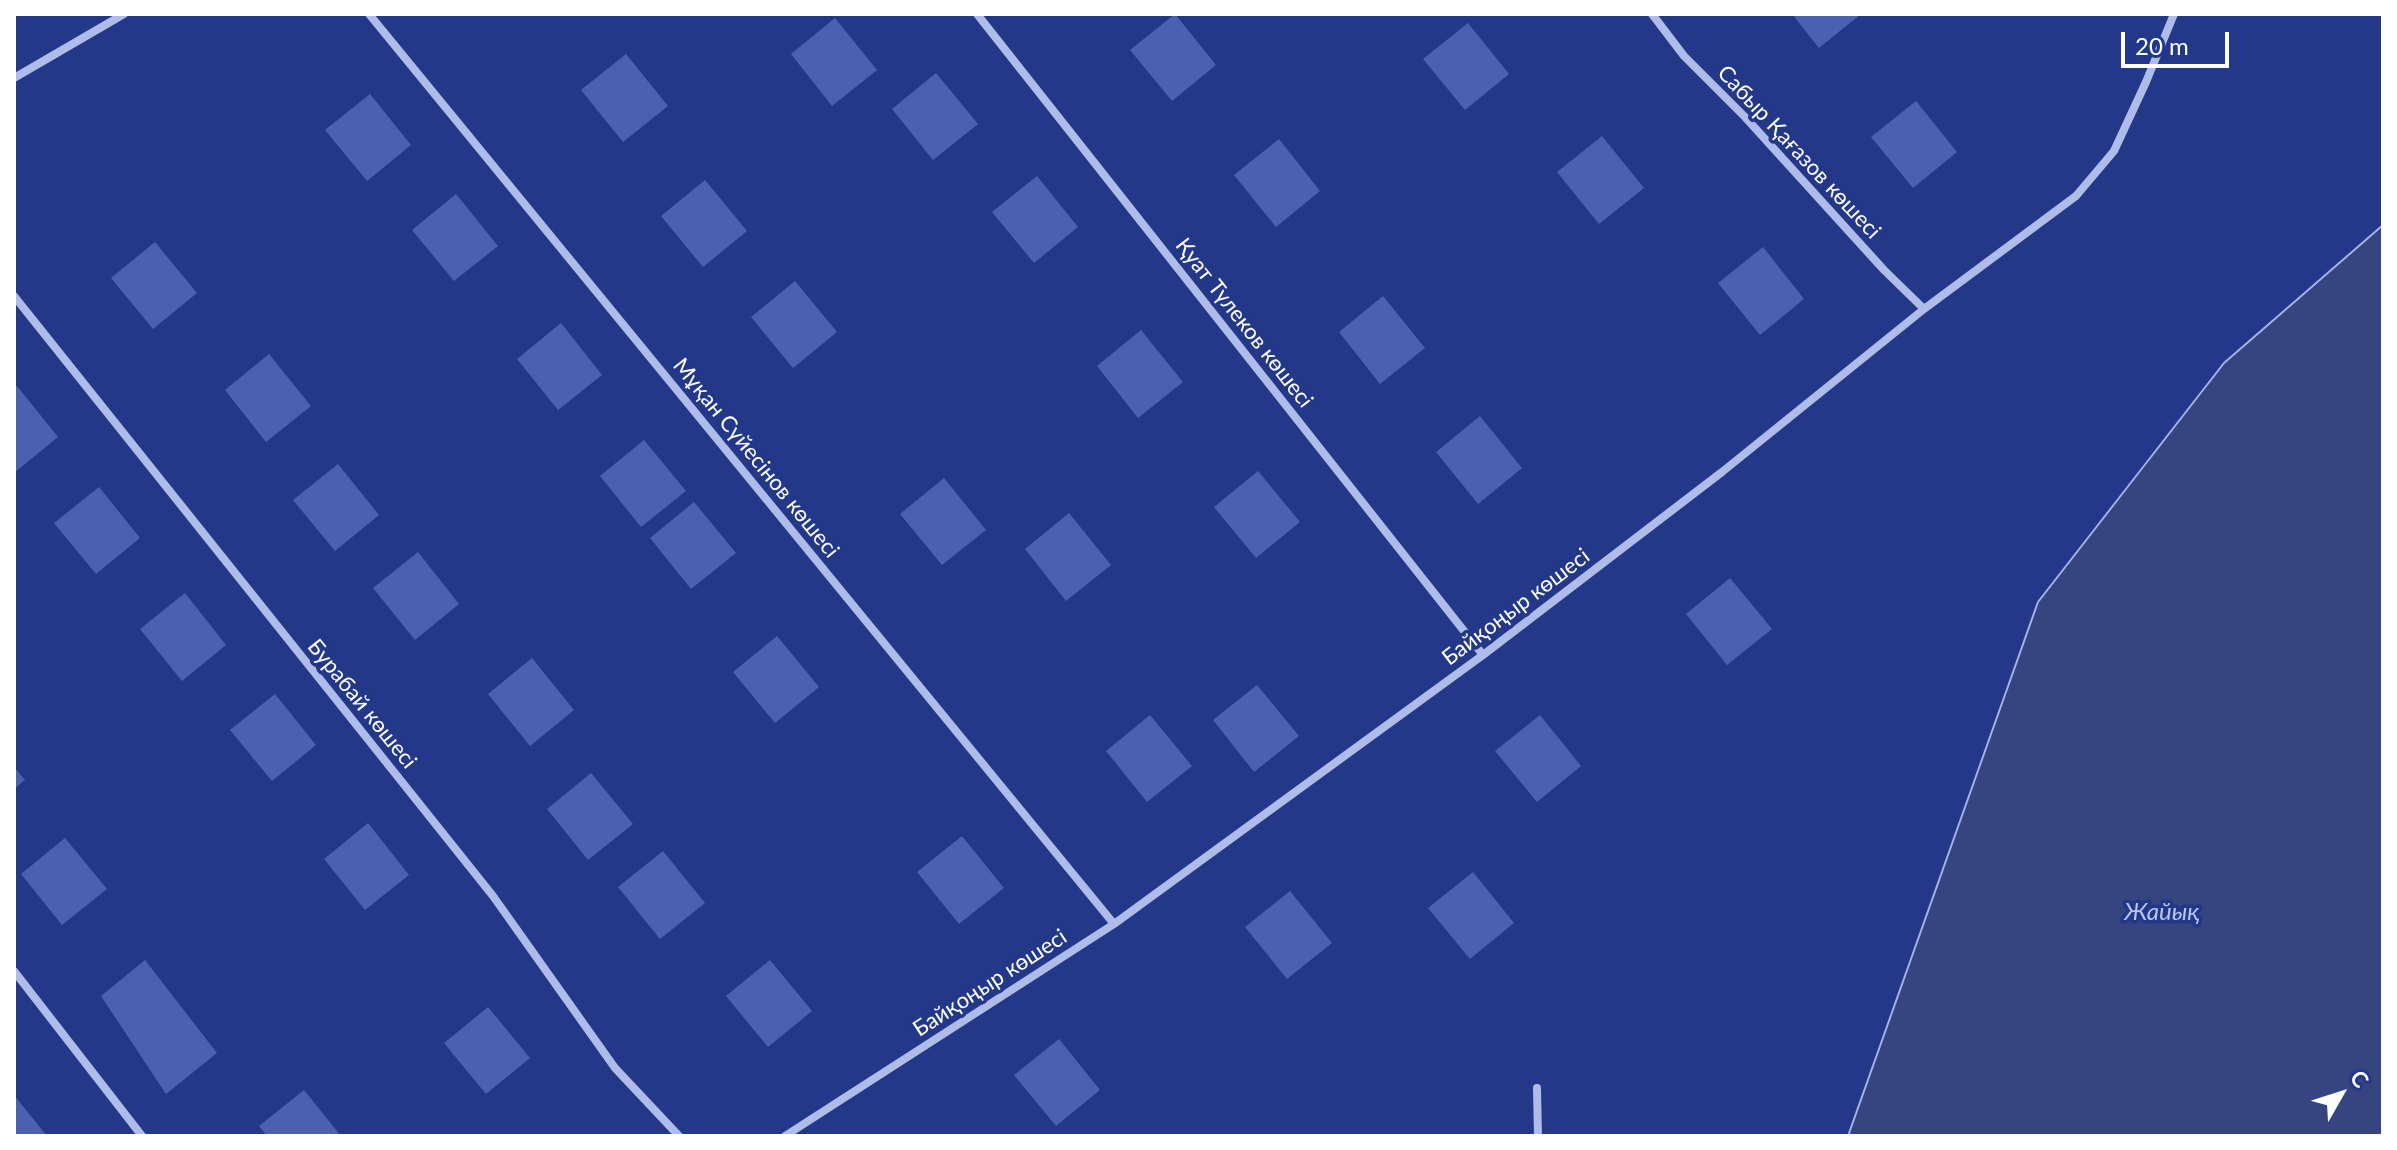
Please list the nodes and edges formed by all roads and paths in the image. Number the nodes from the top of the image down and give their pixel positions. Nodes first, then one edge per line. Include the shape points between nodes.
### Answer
1 (124, 14) edge
2 (369, 14) edge
3 (977, 14) edge
4 (1652, 14) edge
5 (2174, 14) edge
6 (14, 78) edge
7 (14, 296) edge
8 (1924, 309) junction
9 (1483, 655) junction
10 (1114, 924) junction
11 (14, 971) edge
12 (1537, 1088) dead end
13 (142, 1136) edge
14 (679, 1136) edge
15 (785, 1136) edge
16 (1538, 1136) edge

1 - 6 street
2 - 10 street, Мұқан Сүйесінов көшесі
3 - 9 street, Қуат Түлеков көшесі
4 - 8 street, Сабыр Қағазов көшесі via 1684,56
5 - 8 street, Байқоңыр көшесi via 2114,151 2095,174 2076,196
7 - 14 street, Бурабай көшесi via 493,896 615,1068
8 - 9 street, Байқоңыр көшесi
9 - 10 street, Байқоңыр көшесi
10 - 15 street, Байқоңыр көшесi
11 - 13 street
12 - 16 street

